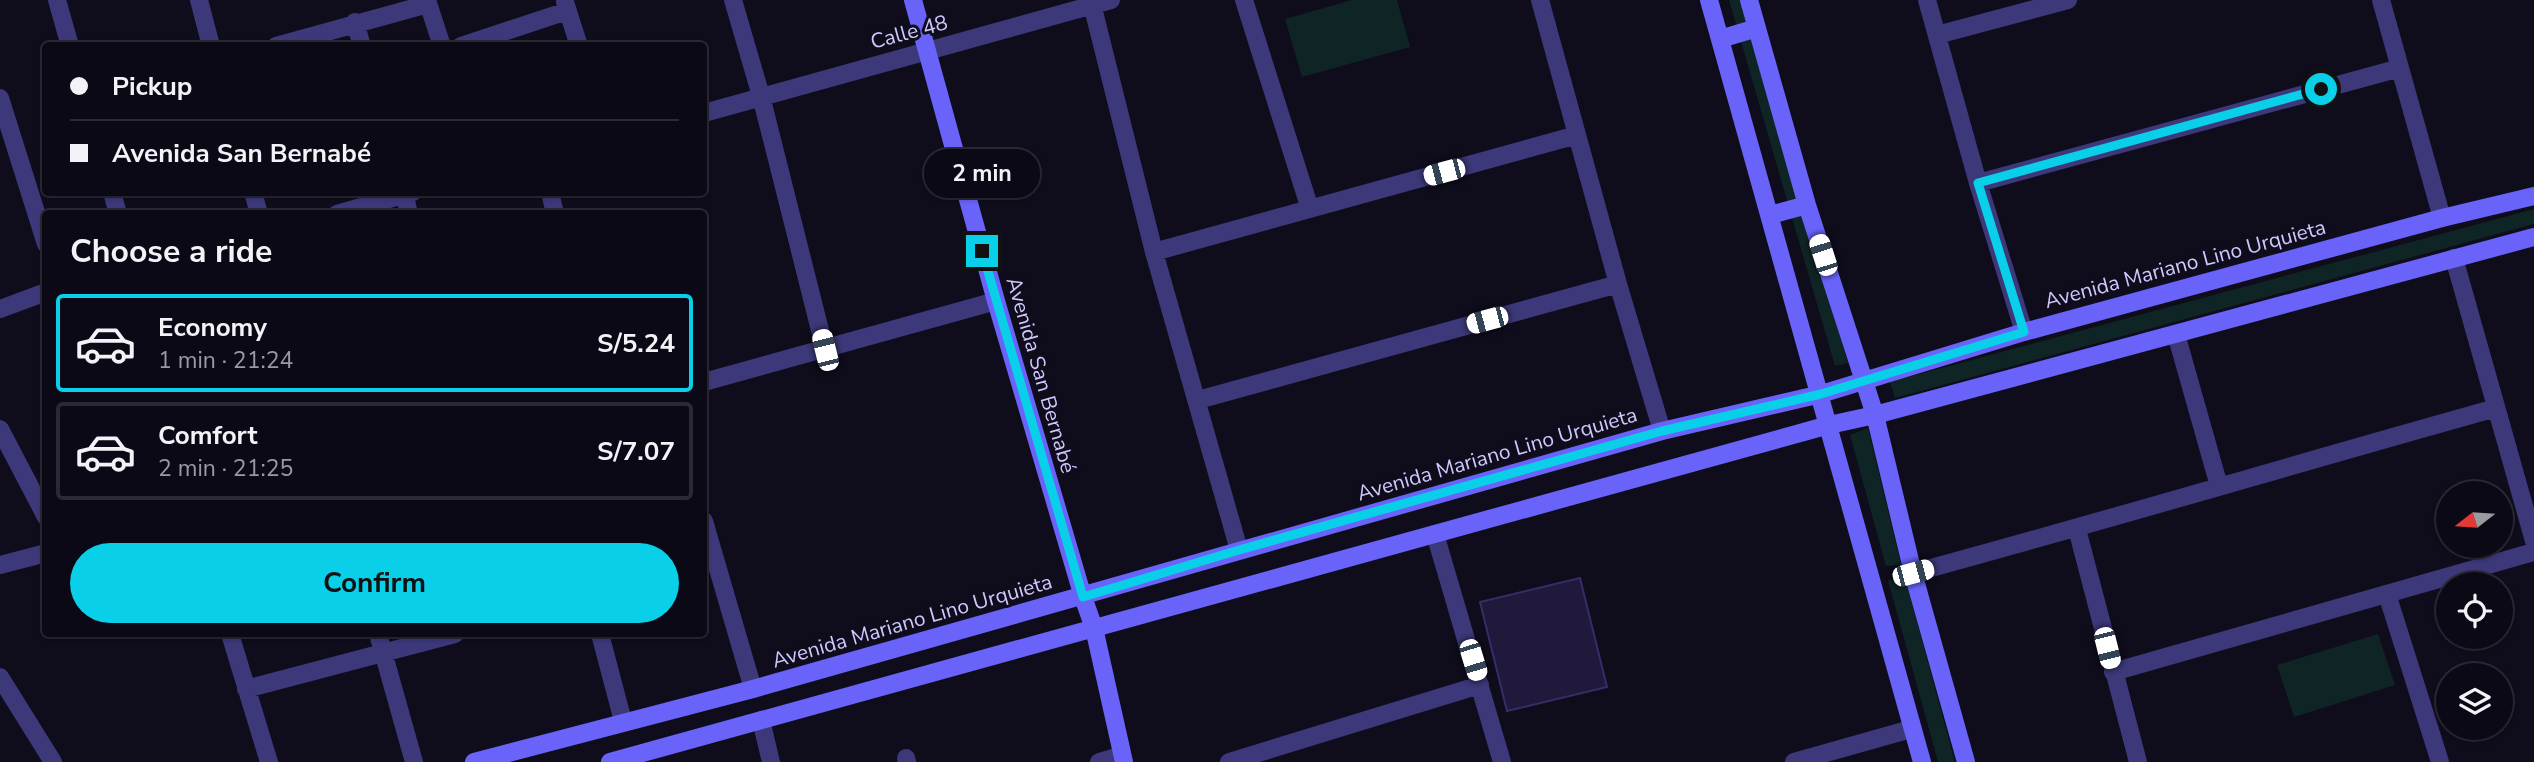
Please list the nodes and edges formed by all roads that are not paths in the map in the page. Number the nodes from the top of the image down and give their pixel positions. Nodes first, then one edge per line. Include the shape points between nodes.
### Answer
1 (57, 0) edge
2 (199, 0) edge
3 (733, 0) edge
4 (913, 0) edge
5 (1111, 0) edge
6 (1244, 0) edge
7 (1539, 0) edge
8 (1709, 0) edge
9 (1749, 0) edge
10 (1927, 0) edge
11 (2068, 0) edge
12 (2381, 0) edge
13 (428, 2) edge
14 (1092, 3) edge
15 (566, 6) edge
16 (355, 22) junction
17 (1757, 29) junction
18 (1937, 35) junction
19 (1720, 39) junction
20 (69, 42) edge
21 (210, 42) edge
22 (289, 42) edge
23 (361, 42) edge
24 (441, 42) edge
25 (472, 42) edge
26 (578, 42) edge
27 (927, 51) junction
28 (2400, 68) junction
29 (761, 96) junction
30 (0, 98) edge
31 (707, 112) edge
32 (1577, 135) junction
33 (1978, 183) junction
34 (397, 196) edge
35 (2534, 196) edge
36 (1807, 205) junction
37 (1310, 209) junction
38 (350, 210) edge
39 (1769, 215) junction
40 (2442, 218) junction
41 (42, 231) edge
42 (2534, 237) edge
43 (1154, 252) junction
44 (2455, 258) junction
45 (1618, 284) junction
46 (42, 293) edge
47 (996, 301) junction
48 (0, 309) edge
49 (2024, 332) junction
50 (2176, 334) junction
51 (825, 350) junction
52 (1864, 380) junction
53 (707, 381) edge
54 (1821, 394) junction
55 (1198, 400) junction
56 (2496, 408) junction
57 (1875, 415) junction
58 (1829, 425) junction
59 (0, 429) edge
60 (1662, 431) junction
61 (2219, 485) junction
62 (42, 509) edge
63 (2077, 529) junction
64 (707, 531) edge
65 (1435, 534) junction
66 (2534, 541) edge
67 (1239, 550) junction
68 (2534, 552) edge
69 (42, 554) edge
70 (0, 565) edge
71 (1913, 573) junction
72 (2387, 594) junction
73 (1083, 597) junction
74 (1094, 628) junction
75 (231, 637) edge
76 (379, 637) edge
77 (444, 637) edge
78 (601, 637) edge
79 (384, 654) junction
80 (2113, 671) junction
81 (0, 677) edge
82 (1480, 685) junction
83 (246, 689) junction
84 (753, 689) junction
85 (761, 720) junction
86 (623, 721) junction
87 (1911, 729) junction
88 (1123, 758) edge
89 (633, 759) edge
90 (53, 762) edge
91 (269, 762) edge
92 (414, 762) edge
93 (474, 762) edge
94 (610, 762) edge
95 (771, 762) edge
96 (1099, 762) edge
97 (1229, 762) edge
98 (1502, 762) edge
99 (1794, 762) edge
100 (1922, 762) edge
101 (1966, 762) edge
102 (2138, 762) edge
103 (2440, 762) edge

1 - 20 street
2 - 21 street
3 - 29 street
4 - 27 main road, Avenida San Bernabé
5 - 14 street, Calle 48
6 - 37 street
7 - 32 street
8 - 19 main road
9 - 17 main road
10 - 18 street
11 - 18 street
12 - 28 street
13 - 16 street
13 - 24 street
14 - 27 street, Calle 48
14 - 43 street
15 - 25 street
15 - 26 street
16 - 22 street
16 - 23 street
17 - 19 main road
17 - 36 main road
18 - 33 street
19 - 39 main road
27 - 29 street, Calle 48
27 - 47 main road, Avenida San Bernabé
28 - 33 street
28 - 40 street
29 - 31 street, Calle 48
29 - 51 street
30 - 41 street
32 - 37 street
32 - 45 street
33 - 49 street
34 - 38 street
35 - 40 main road, Avenida Mariano Lino Urquieta
36 - 39 main road
36 - 52 main road
37 - 43 street
39 - 54 main road
40 - 49 main road, Avenida Mariano Lino Urquieta
42 - 44 main road
43 - 55 street
44 - 50 main road
44 - 56 street
45 - 55 street
45 - 60 street
46 - 48 street
47 - 51 street
47 - 73 main road, Avenida San Bernabé
49 - 52 main road, Avenida Mariano Lino Urquieta
50 - 57 main road
50 - 61 street
51 - 53 street
52 - 54 main road, Avenida Mariano Lino Urquieta
52 - 57 main road
54 - 58 main road
54 - 60 main road, Avenida Mariano Lino Urquieta
55 - 67 street
56 - 61 street
56 - 66 street
57 - 58 main road
57 - 71 main road
58 - 65 main road
58 - 87 main road
59 - 62 street
60 - 67 main road, Avenida Mariano Lino Urquieta
61 - 63 street
63 - 71 street
63 - 80 street
64 - 84 street
65 - 74 main road
65 - 82 street
67 - 73 main road, Avenida Mariano Lino Urquieta
68 - 72 street
69 - 70 street
71 - 101 main road
72 - 80 street
72 - 103 street
73 - 74 main road, Avenida San Bernabé
73 - 84 main road, Avenida Mariano Lino Urquieta
74 - 85 main road
74 - 88 main road, Avenida San Bernabé
75 - 83 street
76 - 79 street
77 - 79 street
78 - 86 street
79 - 83 street
79 - 92 street
80 - 102 street
81 - 90 street
82 - 97 street
82 - 98 street
83 - 91 street
84 - 86 main road, Avenida Mariano Lino Urquieta
85 - 89 main road
85 - 95 street
86 - 93 main road, Avenida Mariano Lino Urquieta
87 - 99 street
87 - 100 main road
88 - 96 street
89 - 94 main road

